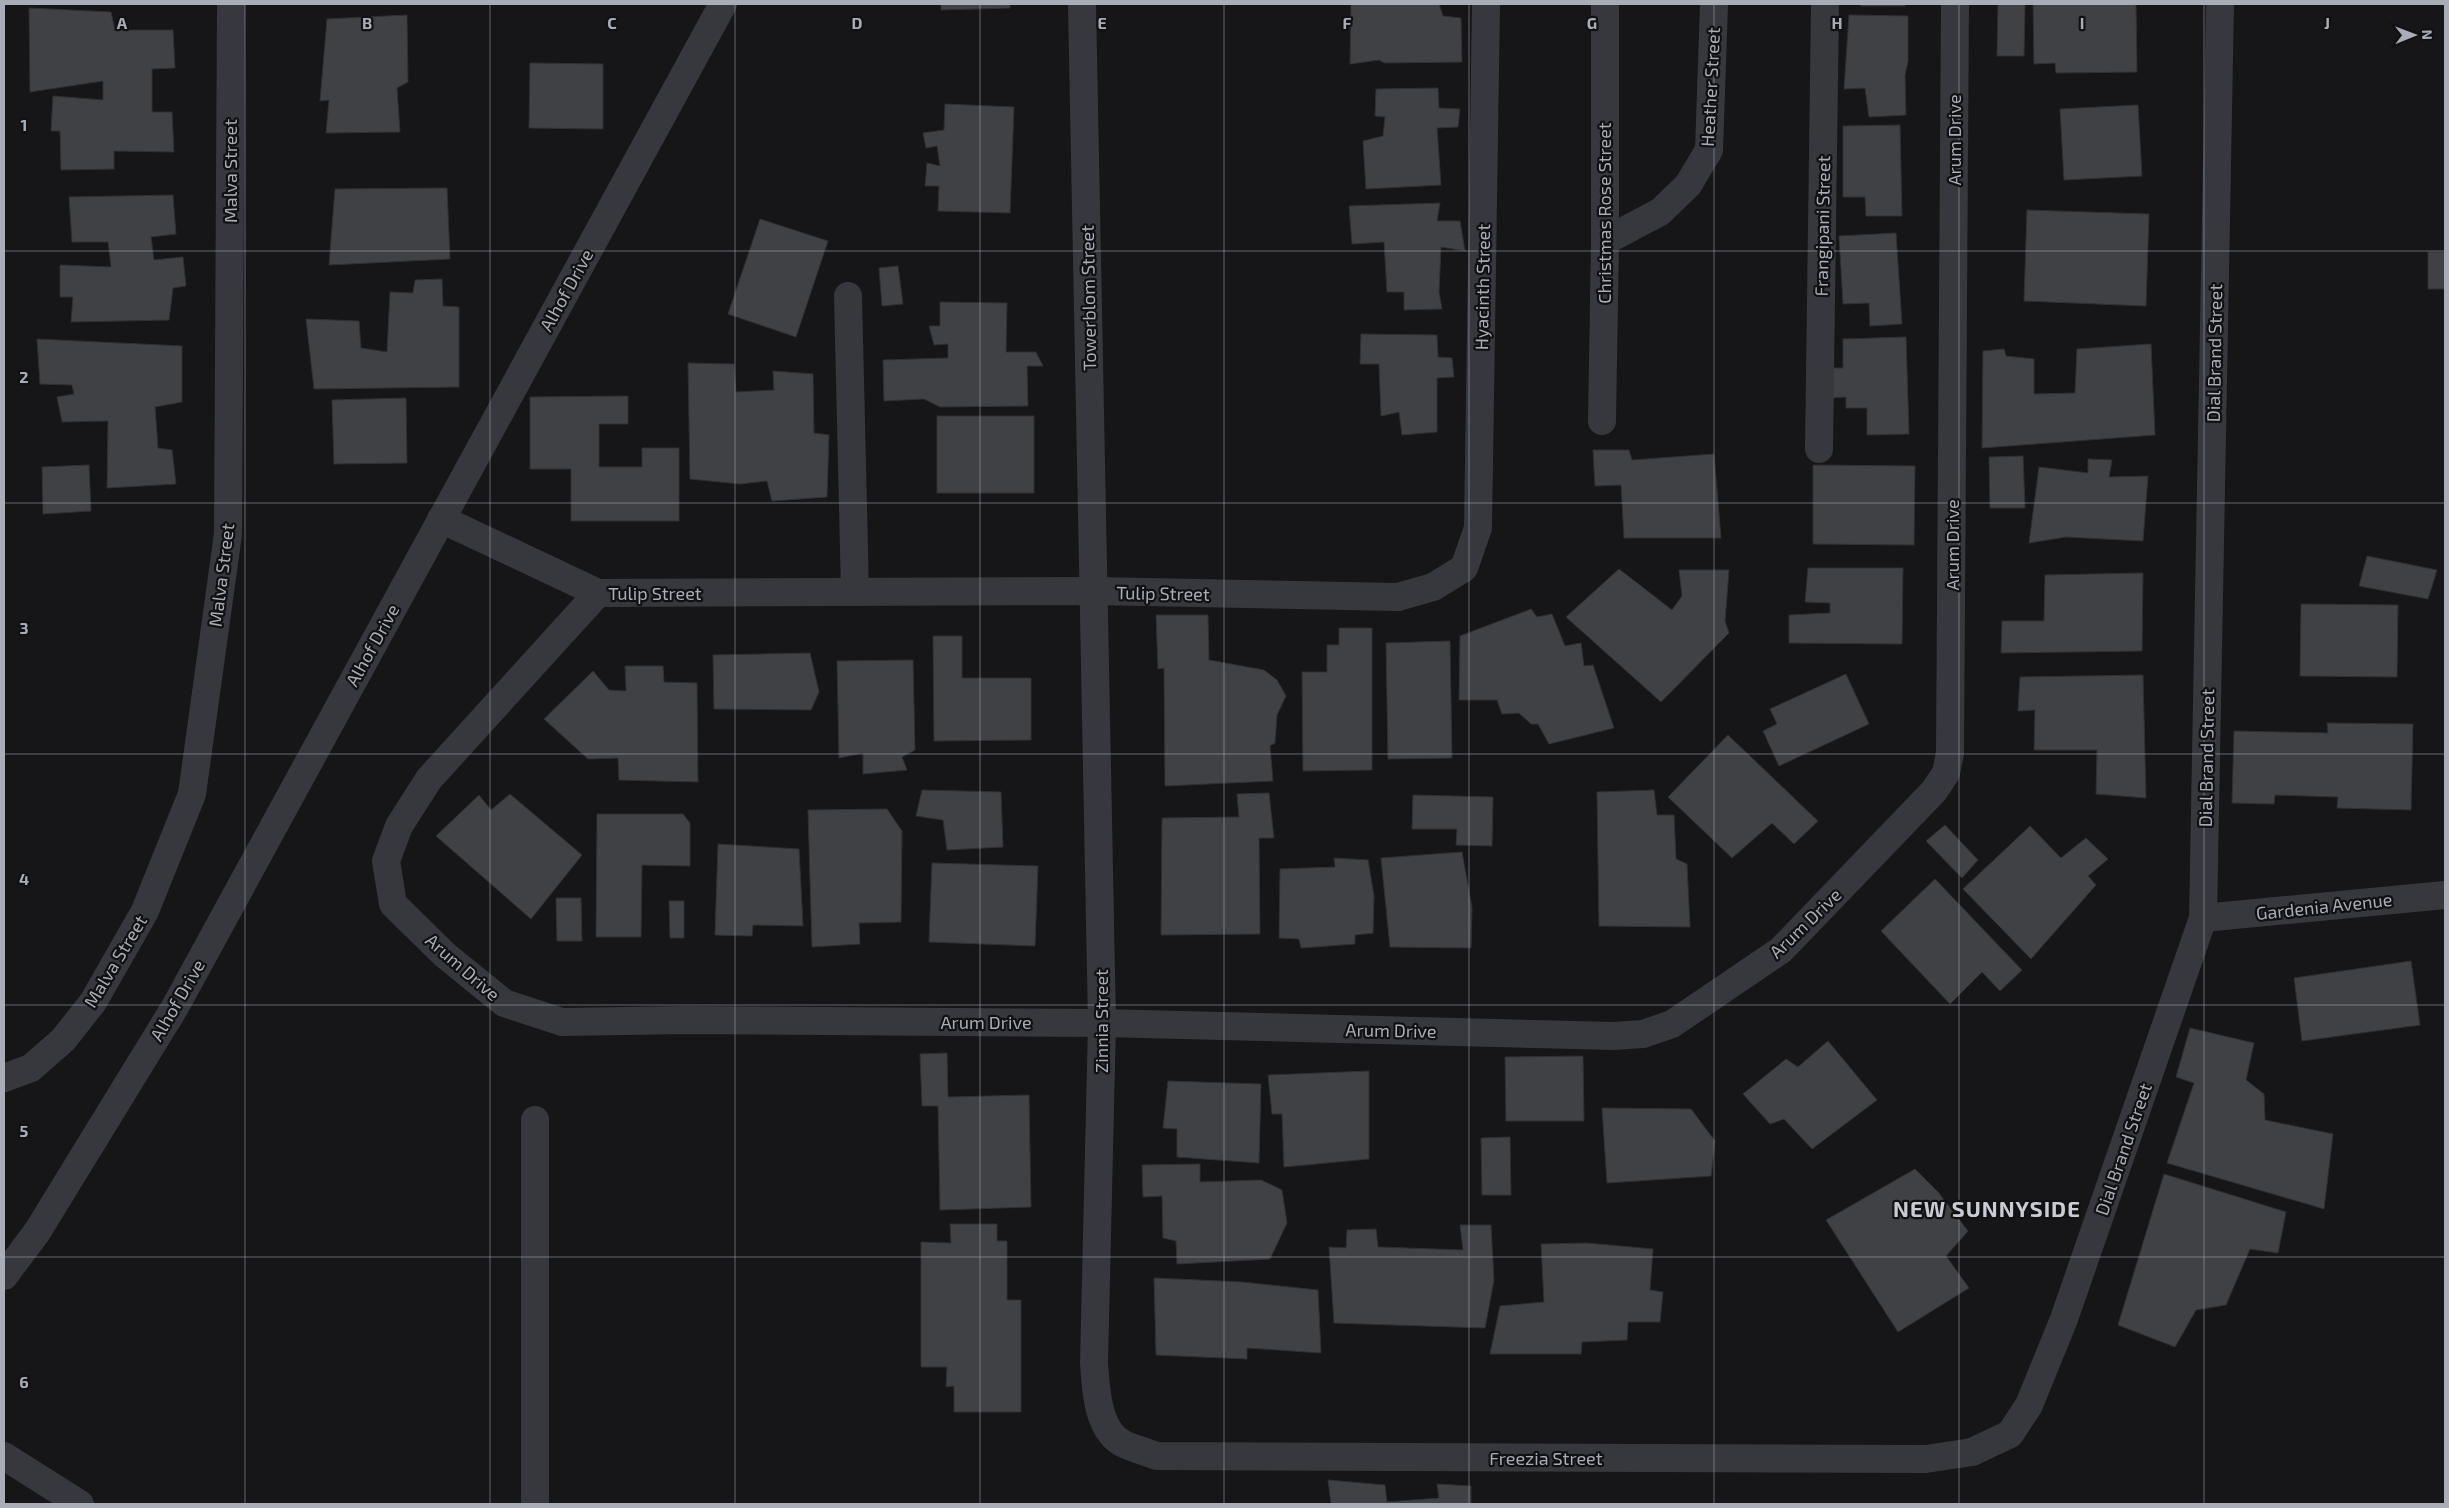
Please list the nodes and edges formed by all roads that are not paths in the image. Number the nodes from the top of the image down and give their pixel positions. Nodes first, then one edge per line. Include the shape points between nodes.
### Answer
1 (231, 4) edge
2 (723, 4) edge
3 (1082, 4) edge
4 (1486, 4) edge
5 (1605, 4) edge
6 (1714, 4) edge
7 (1825, 4) edge
8 (1955, 4) edge
9 (2220, 4) edge
10 (1605, 241) junction
11 (848, 296) dead end
12 (1602, 421) dead end
13 (1819, 449) dead end
14 (441, 519) junction
15 (1464, 568) joint
16 (1094, 591) junction
17 (855, 592) junction
18 (598, 593) junction
19 (2445, 895) edge
20 (2203, 918) junction
21 (1102, 1024) junction
22 (4, 1078) edge
23 (535, 1120) dead end
24 (4, 1276) edge
25 (1122, 1443) joint
26 (1972, 1452) joint
27 (4, 1456) edge
28 (80, 1504) edge
29 (535, 1504) edge

1 - 22 street, Malva Street via 228,534 192,794 145,911 93,1002 63,1040 31,1068
2 - 14 street, Alhof Drive
3 - 16 street, Towerblom Street
4 - 15 street, Hyacinth Street via 1478,528
5 - 10 street, Christmas Rose Street
6 - 10 street, Heather Street via 1709,150 1688,185 1660,212
7 - 13 street, Frangipani Street
8 - 21 street, Arum Drive via 1950,753 1946,772 1934,791 1781,950 1672,1024 1643,1034 1614,1036
9 - 20 street, Dial Brand Street
10 - 12 street, Christmas Rose Street
11 - 17 street
14 - 18 street, Tulip Street
14 - 24 street, Alhof Drive via 175,1006 37,1232
15 - 16 street, Tulip Street via 1433,587 1398,597
16 - 17 street, Tulip Street
16 - 21 street, Zinnia Street
17 - 18 street, Tulip Street
18 - 21 street, Arum Drive via 429,779 399,826 386,861 393,904 445,955 504,1003 562,1022
19 - 20 street, Gardenia Avenue
20 - 26 street, Dial Brand Street via 2064,1319 2029,1404 2010,1434
21 - 25 street, Zinnia Street via 1094,1363 1102,1421
23 - 29 street
25 - 26 street, Freezia Street via 1158,1456 1926,1459
27 - 28 street

